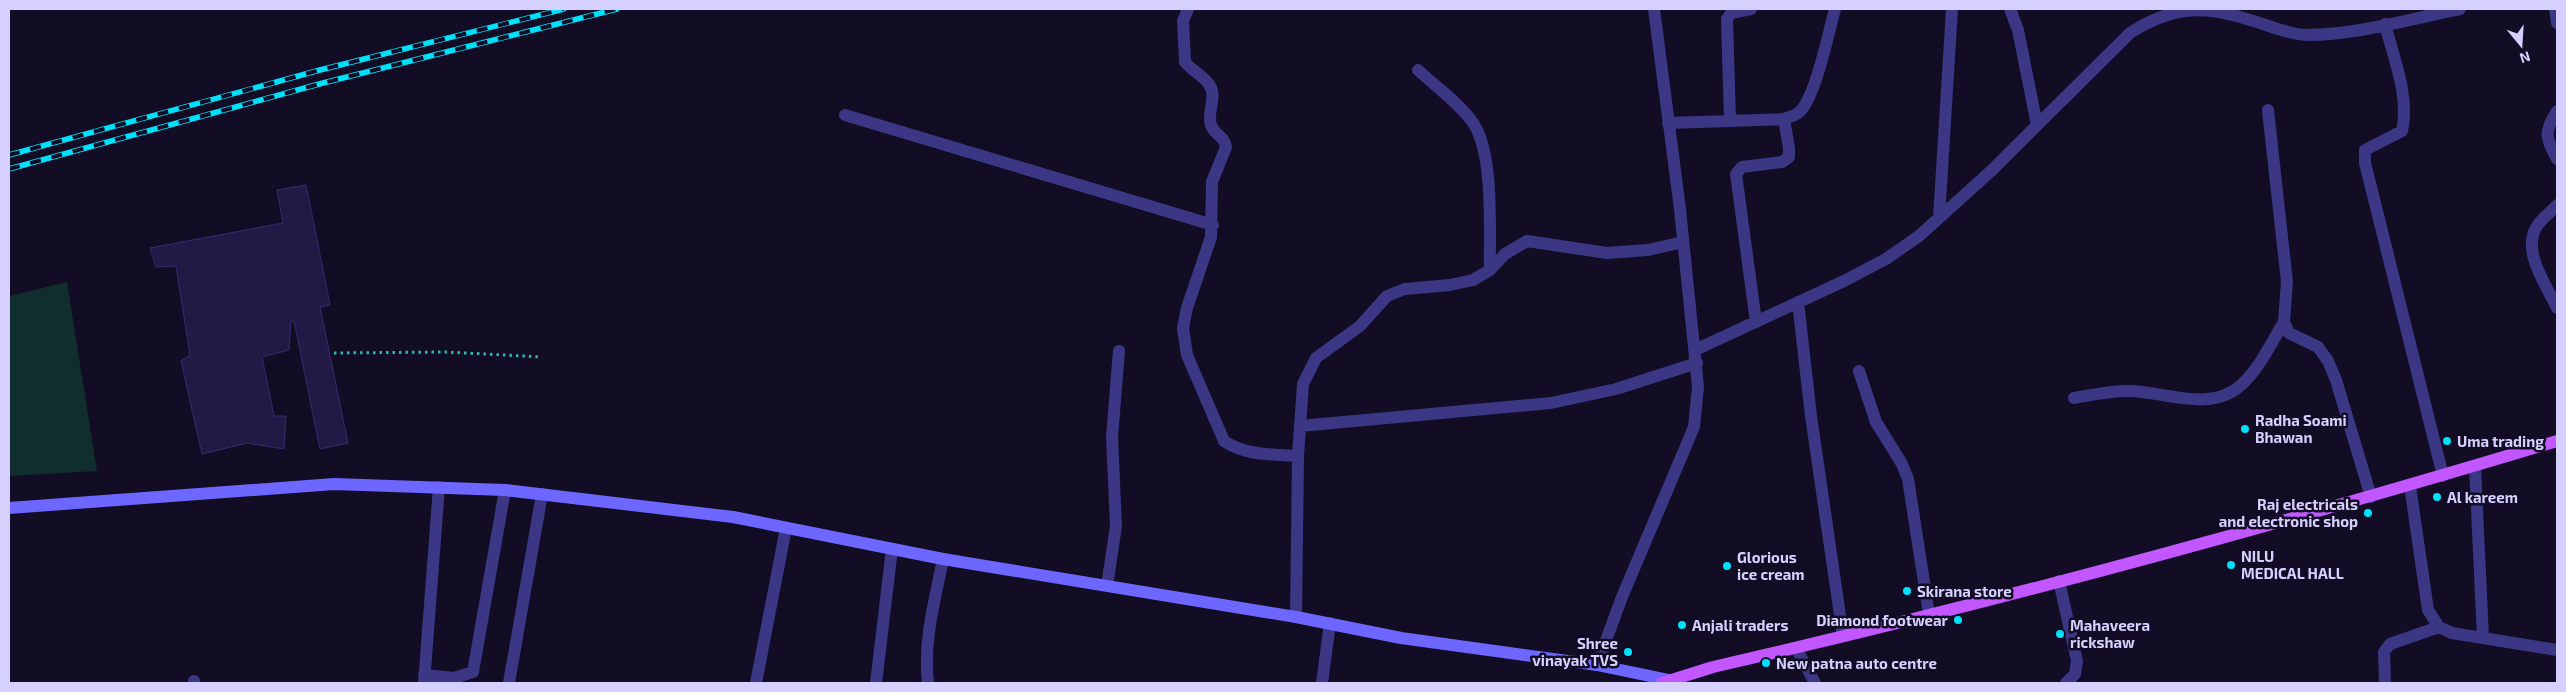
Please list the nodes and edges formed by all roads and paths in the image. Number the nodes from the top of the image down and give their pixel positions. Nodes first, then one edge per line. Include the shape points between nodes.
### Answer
1 (1188, 9) edge
2 (1654, 9) edge
3 (1751, 9) edge
4 (1835, 9) edge
5 (1952, 9) edge
6 (2010, 9) edge
7 (2460, 9) edge
8 (2555, 9) edge
9 (2385, 24) junction
10 (2557, 24) edge
11 (1418, 70) dead end
12 (2268, 110) dead end
13 (2557, 111) edge
14 (845, 115) dead end
15 (1784, 119) junction
16 (1730, 121) junction
17 (1668, 123) junction
18 (2037, 125) junction
19 (2557, 159) edge
20 (2557, 205) edge
21 (1939, 218) junction
22 (1212, 225) junction
23 (1682, 242) junction
24 (1490, 270) junction
25 (1798, 302) junction
26 (2557, 308) edge
27 (1756, 322) junction
28 (2284, 322) junction
29 (1695, 350) junction
30 (1119, 351) dead end
31 (334, 353) dead end
32 (542, 356) dead end
33 (1697, 363) junction
34 (1859, 371) dead end
35 (2074, 398) dead end
36 (1300, 426) junction
37 (2557, 441) edge
38 (1298, 456) junction
39 (2475, 466) junction
40 (2443, 476) junction
41 (2410, 486) junction
42 (439, 487) junction
43 (505, 490) junction
44 (542, 494) junction
45 (2370, 497) junction
46 (9, 508) edge
47 (786, 528) junction
48 (892, 549) junction
49 (943, 559) junction
50 (2059, 581) junction
51 (1107, 586) junction
52 (1929, 614) junction
53 (1296, 617) junction
54 (1330, 623) junction
55 (2439, 627) junction
56 (1844, 636) junction
57 (2483, 638) junction
58 (1796, 648) junction
59 (2557, 650) edge
60 (1597, 665) junction
61 (424, 679) edge
62 (1665, 682) edge
63 (509, 683) edge
64 (756, 683) edge
65 (876, 683) edge
66 (928, 683) edge
67 (1322, 683) edge
68 (1815, 683) edge
69 (2069, 683) edge
70 (2385, 683) edge

1 - 22 street via 1183,20 1185,62 1208,83 1213,94 1211,126 1225,141 1224,156 1212,182
2 - 17 street
3 - 16 street via 1731,14 1727,19
4 - 15 street via 1807,101 1799,112
5 - 21 street
6 - 18 street via 2018,30
7 - 9 street
8 - 10 street
9 - 18 street via 2335,34 2304,35 2225,13 2175,12 2153,19 2130,33
9 - 40 street via 2405,119 2402,131 2365,150 2365,163
11 - 24 street via 1471,120 1478,132 1487,168
12 - 28 street via 2287,282
13 - 19 street via 2546,139
14 - 22 street
15 - 16 street
15 - 27 street via 1789,157 1782,162 1742,168 1736,174
16 - 17 street
17 - 23 street
18 - 21 street
20 - 26 street via 2539,223 2531,240 2532,254
21 - 25 street via 1886,259
22 - 38 street via 1183,328 1188,355 1224,441 1248,453
23 - 24 street via 1648,250 1607,253 1527,241 1505,254
23 - 29 street
24 - 36 street via 1472,280 1405,289 1387,296 1360,326 1316,358 1303,384
25 - 27 street
25 - 56 street via 1811,416
27 - 29 street
28 - 35 street via 2253,371 2240,386 2226,395 2205,400 2128,391
28 - 45 street via 2289,333 2318,347 2328,360
29 - 33 street
30 - 51 street via 1112,437 1116,526
31 - 32 path via 446,352
33 - 36 street via 1616,389 1551,403
33 - 60 street via 1694,427 1622,597
34 - 52 street via 1876,422 1908,479
36 - 38 street
37 - 39 main road
38 - 53 street
39 - 40 main road
39 - 57 street
40 - 41 main road
41 - 45 main road
41 - 55 street via 2428,610
42 - 43 main road
42 - 46 main road via 334,484
42 - 61 street
43 - 44 main road
43 - 61 street via 473,672 454,678
44 - 47 main road via 733,517
44 - 63 street
45 - 50 main road
47 - 48 main road
47 - 64 street
48 - 49 main road
48 - 65 street
49 - 51 main road
49 - 66 street via 928,636
50 - 52 main road
50 - 69 street via 2077,661 2075,674
51 - 53 main road
52 - 56 main road
53 - 54 main road
54 - 60 main road via 1401,638
54 - 67 street
55 - 57 street via 2452,633
55 - 70 street via 2390,644 2384,652
56 - 58 main road
57 - 59 street
58 - 62 main road
58 - 68 street
60 - 62 main road

